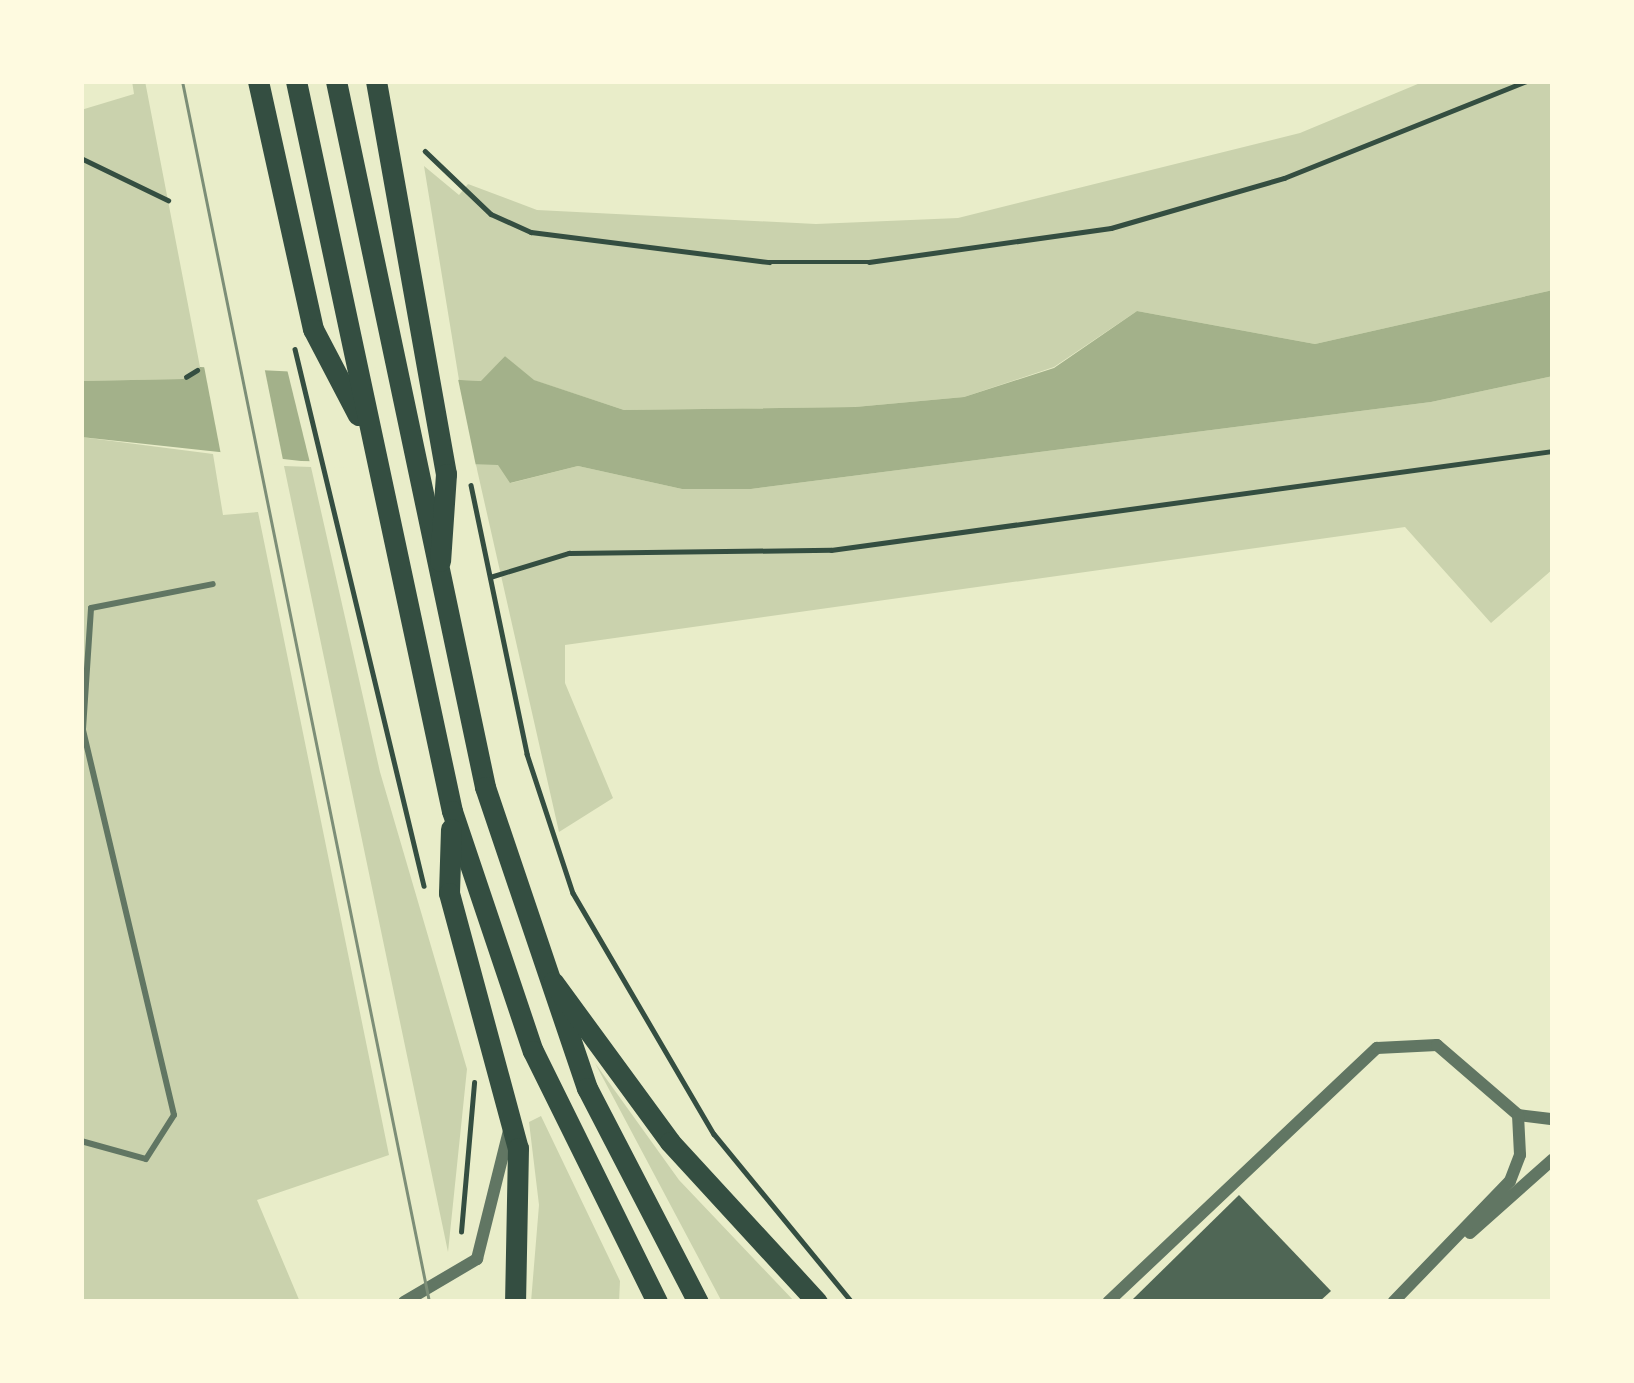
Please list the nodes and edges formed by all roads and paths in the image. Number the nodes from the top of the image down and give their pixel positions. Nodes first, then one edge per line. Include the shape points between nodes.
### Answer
1 (259, 81) edge
2 (296, 81) edge
3 (336, 81) edge
4 (376, 81) edge
5 (1526, 81) edge
6 (424, 151) dead end
7 (81, 158) edge
8 (168, 200) dead end
9 (292, 337) dead end
10 (197, 370) dead end
11 (186, 377) dead end
12 (370, 436) junction
13 (1553, 451) edge
14 (470, 476) dead end
15 (490, 577) junction
16 (213, 584) dead end
17 (439, 592) junction
18 (452, 811) junction
19 (429, 902) dead end
20 (541, 968) junction
21 (474, 1065) dead end
22 (1518, 1115) junction
23 (513, 1118) junction
24 (1553, 1119) edge
25 (81, 1142) edge
26 (1553, 1159) edge
27 (1459, 1240) junction
28 (455, 1280) junction
29 (404, 1302) edge
30 (515, 1302) edge
31 (657, 1302) edge
32 (698, 1302) edge
33 (817, 1302) edge
34 (852, 1302) edge
35 (1108, 1302) edge
36 (1393, 1302) edge

1 - 12 highway via 329,363
2 - 12 highway
3 - 17 highway
4 - 17 highway via 446,474
5 - 6 path via 1344,157 1111,228 869,262 769,262 531,232 491,214
7 - 8 path
9 - 19 path
10 - 11 path
12 - 18 highway
13 - 15 path via 831,550 568,553
14 - 15 path
15 - 34 path via 527,754 573,893 714,1134
16 - 25 lane via 91,608 83,729 174,1115 146,1159
17 - 20 highway
18 - 23 highway via 449,893
18 - 31 highway via 533,1051
20 - 32 highway via 610,1142
20 - 33 highway via 670,1142
21 - 28 path
22 - 24 street
22 - 27 street via 1510,1181
22 - 35 street via 1437,1045 1377,1048
23 - 28 street via 477,1258
23 - 30 highway via 524,1201
26 - 27 street
27 - 36 street
28 - 29 street

